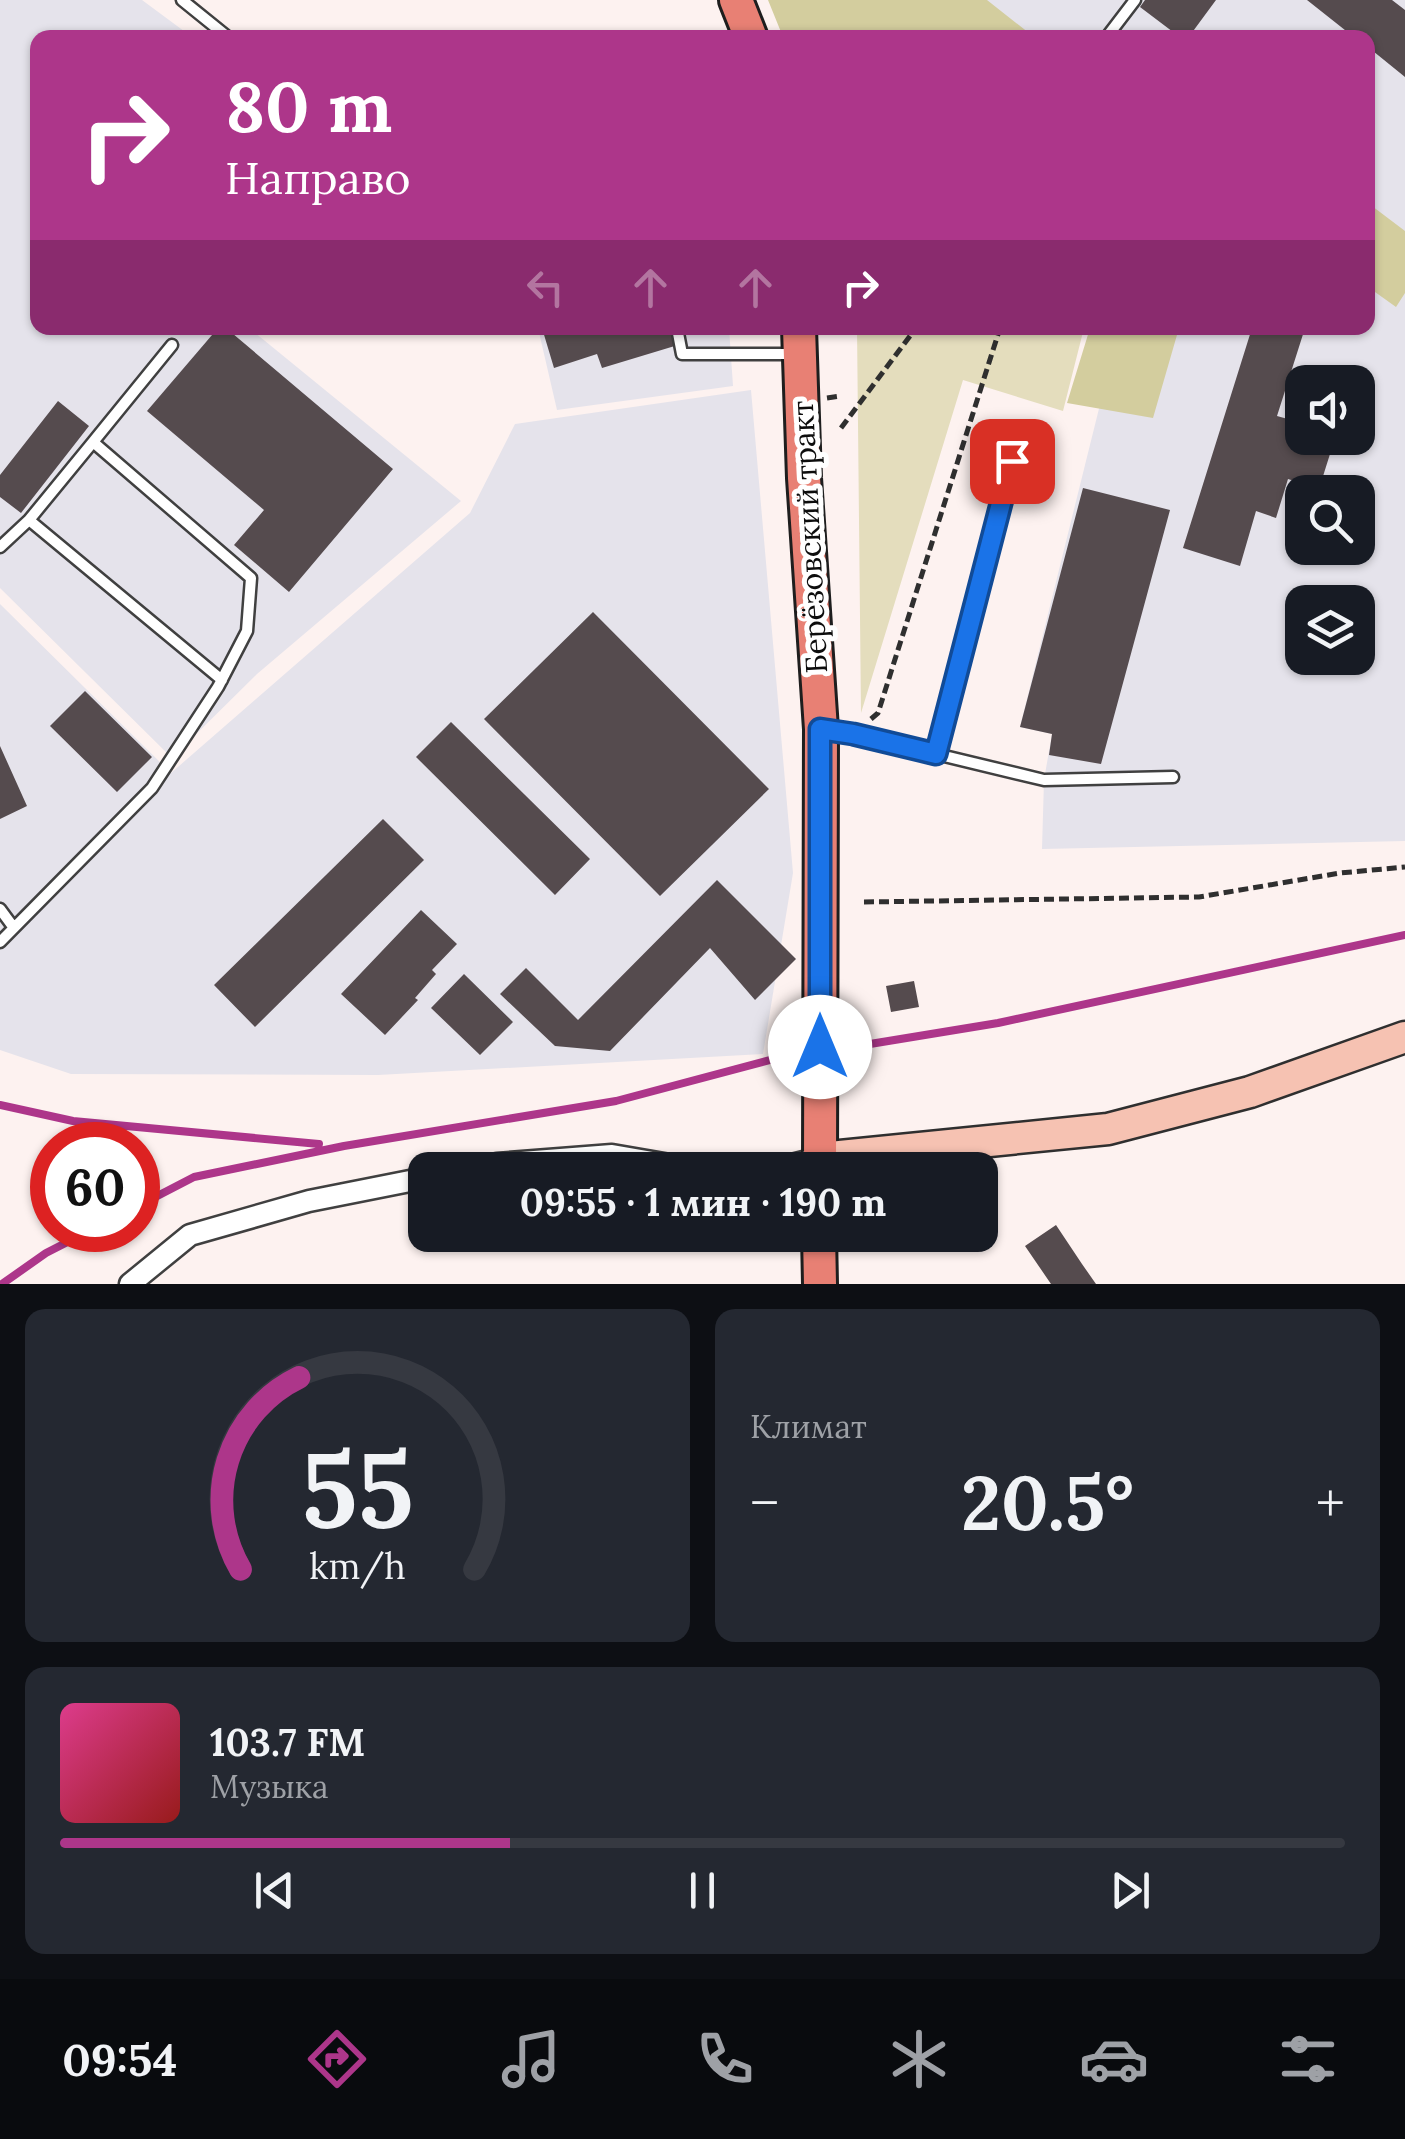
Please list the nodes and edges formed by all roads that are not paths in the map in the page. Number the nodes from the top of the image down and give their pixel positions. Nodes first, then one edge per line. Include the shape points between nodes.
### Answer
1 (182, 0) edge
2 (736, 0) edge
3 (1135, 0) edge
4 (219, 30) edge
5 (748, 30) edge
6 (1112, 30) edge
7 (678, 335) edge
8 (800, 341) edge
9 (172, 345) dead end
10 (93, 442) junction
11 (1012, 461) dead end
12 (29, 520) junction
13 (0, 547) edge
14 (222, 680) junction
15 (837, 731) junction
16 (936, 754) junction
17 (1173, 777) dead end
18 (0, 909) edge
19 (14, 928) junction
20 (0, 942) edge
21 (1405, 1037) edge
22 (820, 1152) edge
23 (919, 1152) edge
24 (408, 1181) edge
25 (819, 1252) edge
26 (130, 1284) edge
27 (820, 1284) edge

1 - 4 lane
2 - 5 main road
3 - 6 lane
7 - 8 lane via 682,354
8 - 15 main road, Берёзовский тракт via 804,478
9 - 10 lane
10 - 12 lane
10 - 14 lane via 251,578 247,631
11 - 16 lane
12 - 13 lane
12 - 14 lane
14 - 19 lane via 152,788
15 - 16 lane
15 - 22 main road, Берёзовский тракт
16 - 17 lane via 1044,780
18 - 19 lane
19 - 20 lane
21 - 23 street via 1250,1092 1108,1129
24 - 26 street via 190,1234
25 - 27 main road

